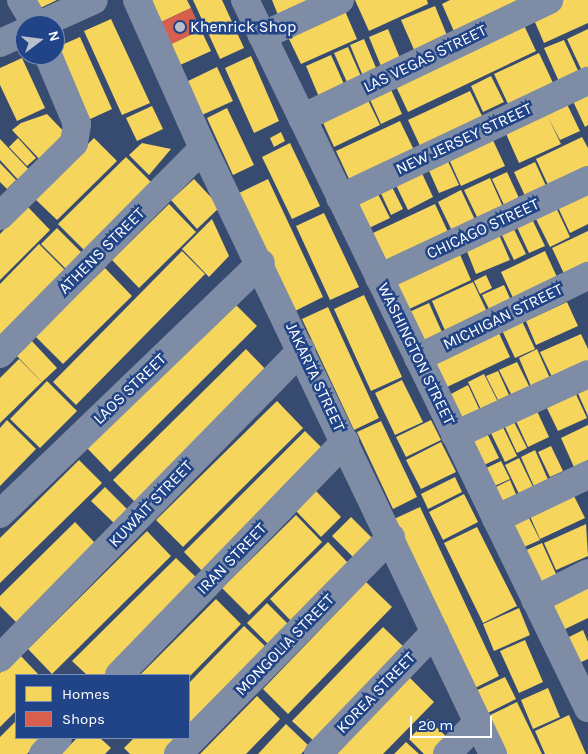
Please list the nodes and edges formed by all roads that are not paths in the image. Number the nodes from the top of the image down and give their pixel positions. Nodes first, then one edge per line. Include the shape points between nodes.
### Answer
1 (21, 0) edge
2 (94, 0) edge
3 (137, 0) edge
4 (245, 0) edge
5 (340, 0) edge
6 (549, 0) edge
7 (31, 15) edge
8 (60, 15) edge
9 (15, 36) edge
10 (262, 36) junction
11 (0, 43) edge
12 (52, 65) edge
13 (588, 81) edge
14 (302, 118) junction
15 (203, 148) junction
16 (588, 180) edge
17 (340, 198) junction
18 (0, 216) edge
19 (261, 263) junction
20 (588, 276) edge
21 (379, 278) junction
22 (302, 350) junction
23 (0, 354) edge
24 (418, 358) junction
25 (588, 374) edge
26 (455, 435) junction
27 (346, 442) junction
28 (588, 476) edge
29 (0, 514) edge
30 (496, 519) junction
31 (391, 537) junction
32 (588, 573) edge
33 (535, 600) junction
34 (435, 632) junction
35 (0, 658) edge
36 (580, 671) edge
37 (120, 674) edge
38 (588, 708) edge
39 (478, 722) junction
40 (57, 739) edge
41 (43, 754) edge
42 (178, 754) edge
43 (318, 754) edge
44 (447, 754) edge
45 (493, 754) edge

1 - 7 street
2 - 8 street
3 - 15 street, JAKARTA STREET
4 - 10 street, WASHINGTON STREET
5 - 10 street
6 - 14 street, LAS VEGAS STREET
9 - 11 street
10 - 14 street, WASHINGTON STREET
12 - 18 street via 77,124 74,143
13 - 17 street, NEW JERSEY STREET
14 - 17 street, WASHINGTON STREET
15 - 19 street, JAKARTA STREET
15 - 23 street, ATHENS STREET
16 - 21 street, CHICAGO STREET
17 - 21 street, WASHINGTON STREET
19 - 22 street, JAKARTA STREET
19 - 29 street, LAOS STREET
20 - 24 street, MICHIGAN STREET
21 - 24 street, WASHINGTON STREET
22 - 27 street, JAKARTA STREET
22 - 35 street, KUWAIT STREET
24 - 26 street, WASHINGTON STREET
25 - 26 street
26 - 30 street, WASHINGTON STREET
27 - 31 street, JAKARTA STREET
27 - 37 street, IRAN STREET
28 - 30 street
30 - 33 street, WASHINGTON STREET
31 - 34 street, JAKARTA STREET
31 - 42 street, MONGOLIA STREET
32 - 33 street
33 - 36 street, WASHINGTON STREET
34 - 39 street, JAKARTA STREET
34 - 43 street, KOREA STREET
36 - 38 street, WASHINGTON STREET
39 - 44 street
39 - 45 street, JAKARTA STREET
40 - 41 street

